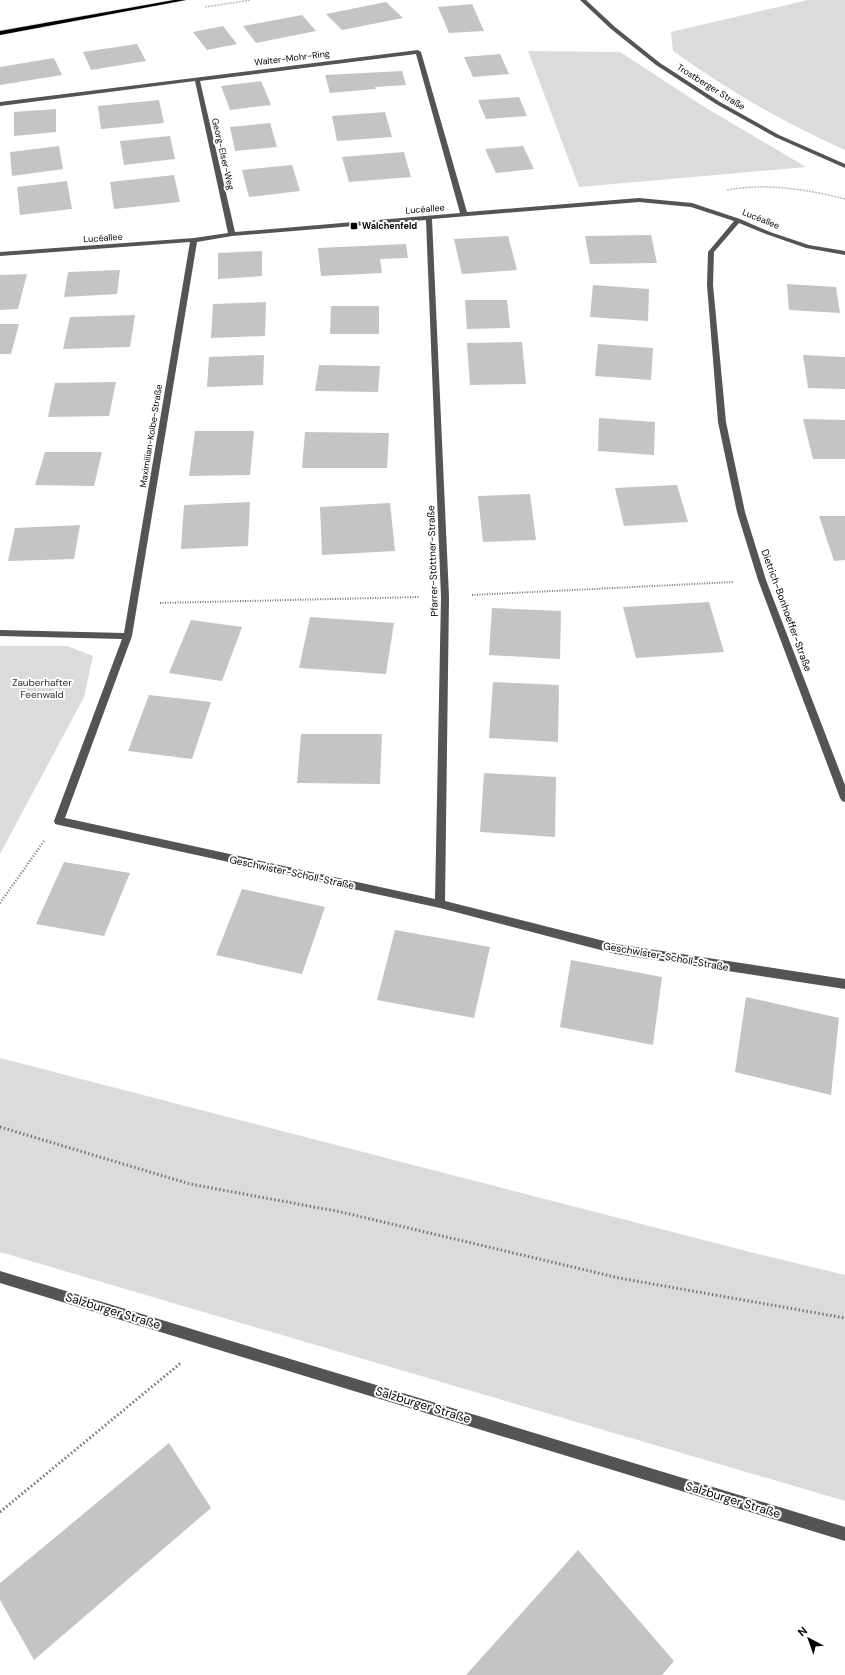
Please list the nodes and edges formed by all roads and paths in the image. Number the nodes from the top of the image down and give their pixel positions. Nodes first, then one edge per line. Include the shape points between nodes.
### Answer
1 (183, 0) edge
2 (583, 0) edge
3 (0, 33) edge
4 (197, 79) junction
5 (0, 104) edge
6 (845, 166) edge
7 (845, 199) edge
8 (692, 206) junction
9 (464, 215) junction
10 (429, 218) junction
11 (738, 220) junction
12 (232, 234) junction
13 (194, 240) junction
14 (845, 253) edge
15 (0, 254) edge
16 (0, 632) edge
17 (128, 636) junction
18 (845, 798) edge
19 (59, 821) junction
20 (0, 903) edge
21 (440, 904) junction
22 (845, 984) edge
23 (0, 1127) edge
24 (0, 1277) edge
25 (845, 1318) edge
26 (198, 1337) junction
27 (0, 1512) edge
28 (845, 1534) edge

1 - 3 main road
2 - 6 street, Trostberger Straße via 658,64 718,103 777,136
4 - 5 street, Walter-Mohr-Ring
4 - 9 street, Walter-Mohr-Ring via 418,52
4 - 12 street, Georg-Elser-Weg
7 - 8 path via 815,191 771,186 736,188 707,194
8 - 9 street, Lucéallee via 639,200
8 - 11 street, Lucéallee
9 - 10 street, Lucéallee
10 - 12 street, Lucéallee
10 - 21 street, Pfarrer-Stöttner-Straße via 445,597
11 - 14 street, Lucéallee via 808,246
11 - 18 street, Dietrich-Bonhoeffer-Straße via 712,252 710,284 722,422 741,512 762,580
12 - 13 street, Lucéallee
13 - 15 street, Lucéallee
13 - 17 street, Maximilian-Kolbe-Straße
16 - 17 street
17 - 19 street
19 - 20 path
19 - 21 street, Geschwister-Scholl-Straße
21 - 22 street, Geschwister-Scholl-Straße via 616,949
23 - 25 path via 190,1184 341,1212 618,1278
24 - 26 street, Salzburger Straße
26 - 27 path via 190,1355
26 - 28 street, Salzburger Straße

